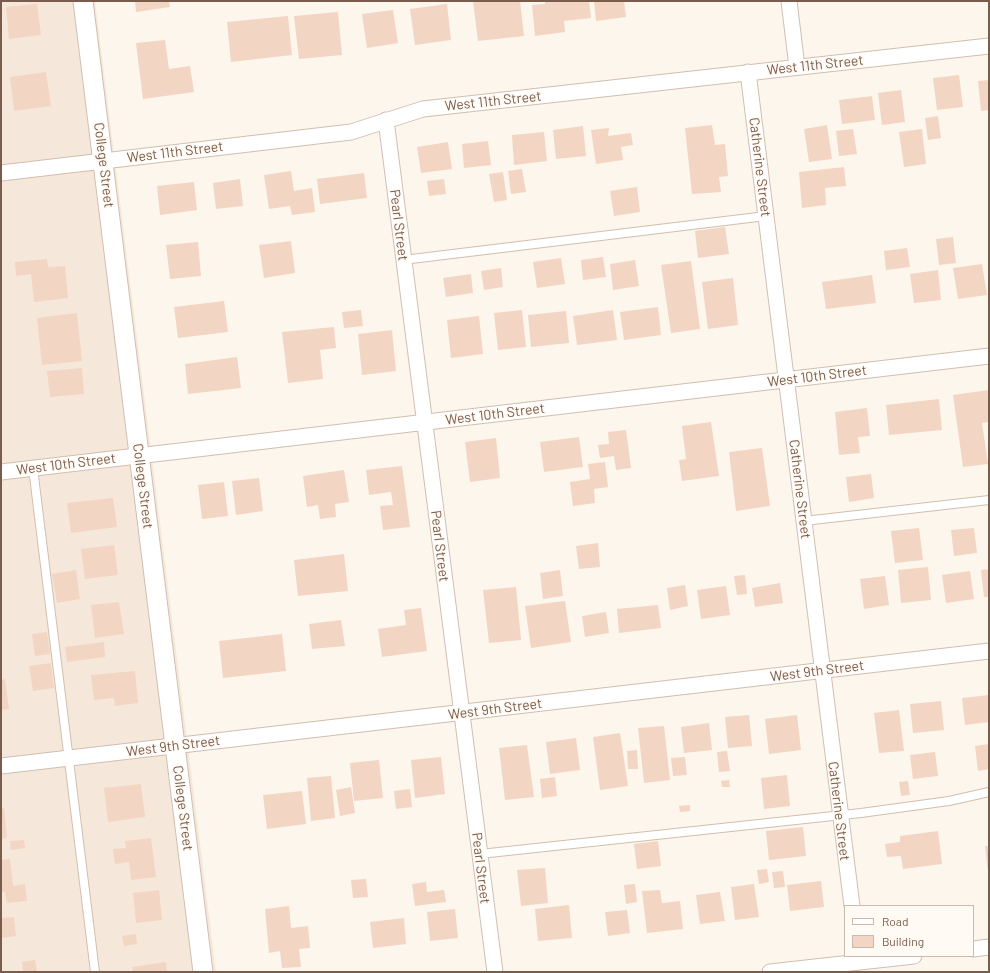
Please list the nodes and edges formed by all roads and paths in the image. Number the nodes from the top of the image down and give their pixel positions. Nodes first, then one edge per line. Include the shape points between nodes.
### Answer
1 (83, 1) edge
2 (789, 1) edge
3 (989, 46) edge
4 (797, 67) junction
5 (748, 72) junction
6 (386, 120) junction
7 (103, 160) junction
8 (1, 173) edge
9 (766, 216) junction
10 (403, 260) junction
11 (989, 356) edge
12 (786, 380) junction
13 (424, 422) junction
14 (140, 456) junction
15 (33, 468) junction
16 (1, 472) edge
17 (989, 500) edge
18 (804, 521) junction
19 (989, 651) edge
20 (822, 670) junction
21 (462, 712) junction
22 (176, 746) junction
23 (69, 759) junction
24 (1, 766) edge
25 (989, 792) edge
26 (840, 814) junction
27 (480, 854) junction
28 (852, 905) edge
29 (989, 947) edge
30 (974, 949) edge
31 (907, 957) edge
32 (859, 964) edge
33 (95, 972) edge
34 (204, 972) edge
35 (494, 972) edge
36 (770, 972) edge

1 - 7 street, College Street
2 - 4 street
3 - 4 street, West 11th Street
4 - 5 street, West 11th Street
5 - 6 street, West 11th Street via 423,109
5 - 9 street, Catherine Street
6 - 7 street, West 11th Street via 351,132
6 - 10 street, Pearl Street
7 - 8 street, West 11th Street
7 - 14 street, College Street
9 - 10 lane
9 - 12 street, Catherine Street
10 - 13 street, Pearl Street
11 - 12 street, West 10th Street
12 - 13 street, West 10th Street
12 - 18 street, Catherine Street
13 - 14 street, West 10th Street
13 - 21 street, Pearl Street
14 - 15 street, West 10th Street
14 - 22 street, College Street
15 - 16 street, West 10th Street
15 - 23 lane
17 - 18 lane
18 - 20 street, Catherine Street
19 - 20 street, West 9th Street
20 - 21 street, West 9th Street
20 - 26 street, Catherine Street
21 - 22 street, West 9th Street
21 - 27 street, Pearl Street
22 - 23 street, West 9th Street
22 - 34 street, College Street
23 - 24 street, West 9th Street
23 - 33 lane
25 - 26 lane via 950,801
26 - 27 lane
26 - 28 street, Catherine Street
27 - 35 street, Pearl Street
29 - 30 street
31 - 32 street
32 - 36 street

